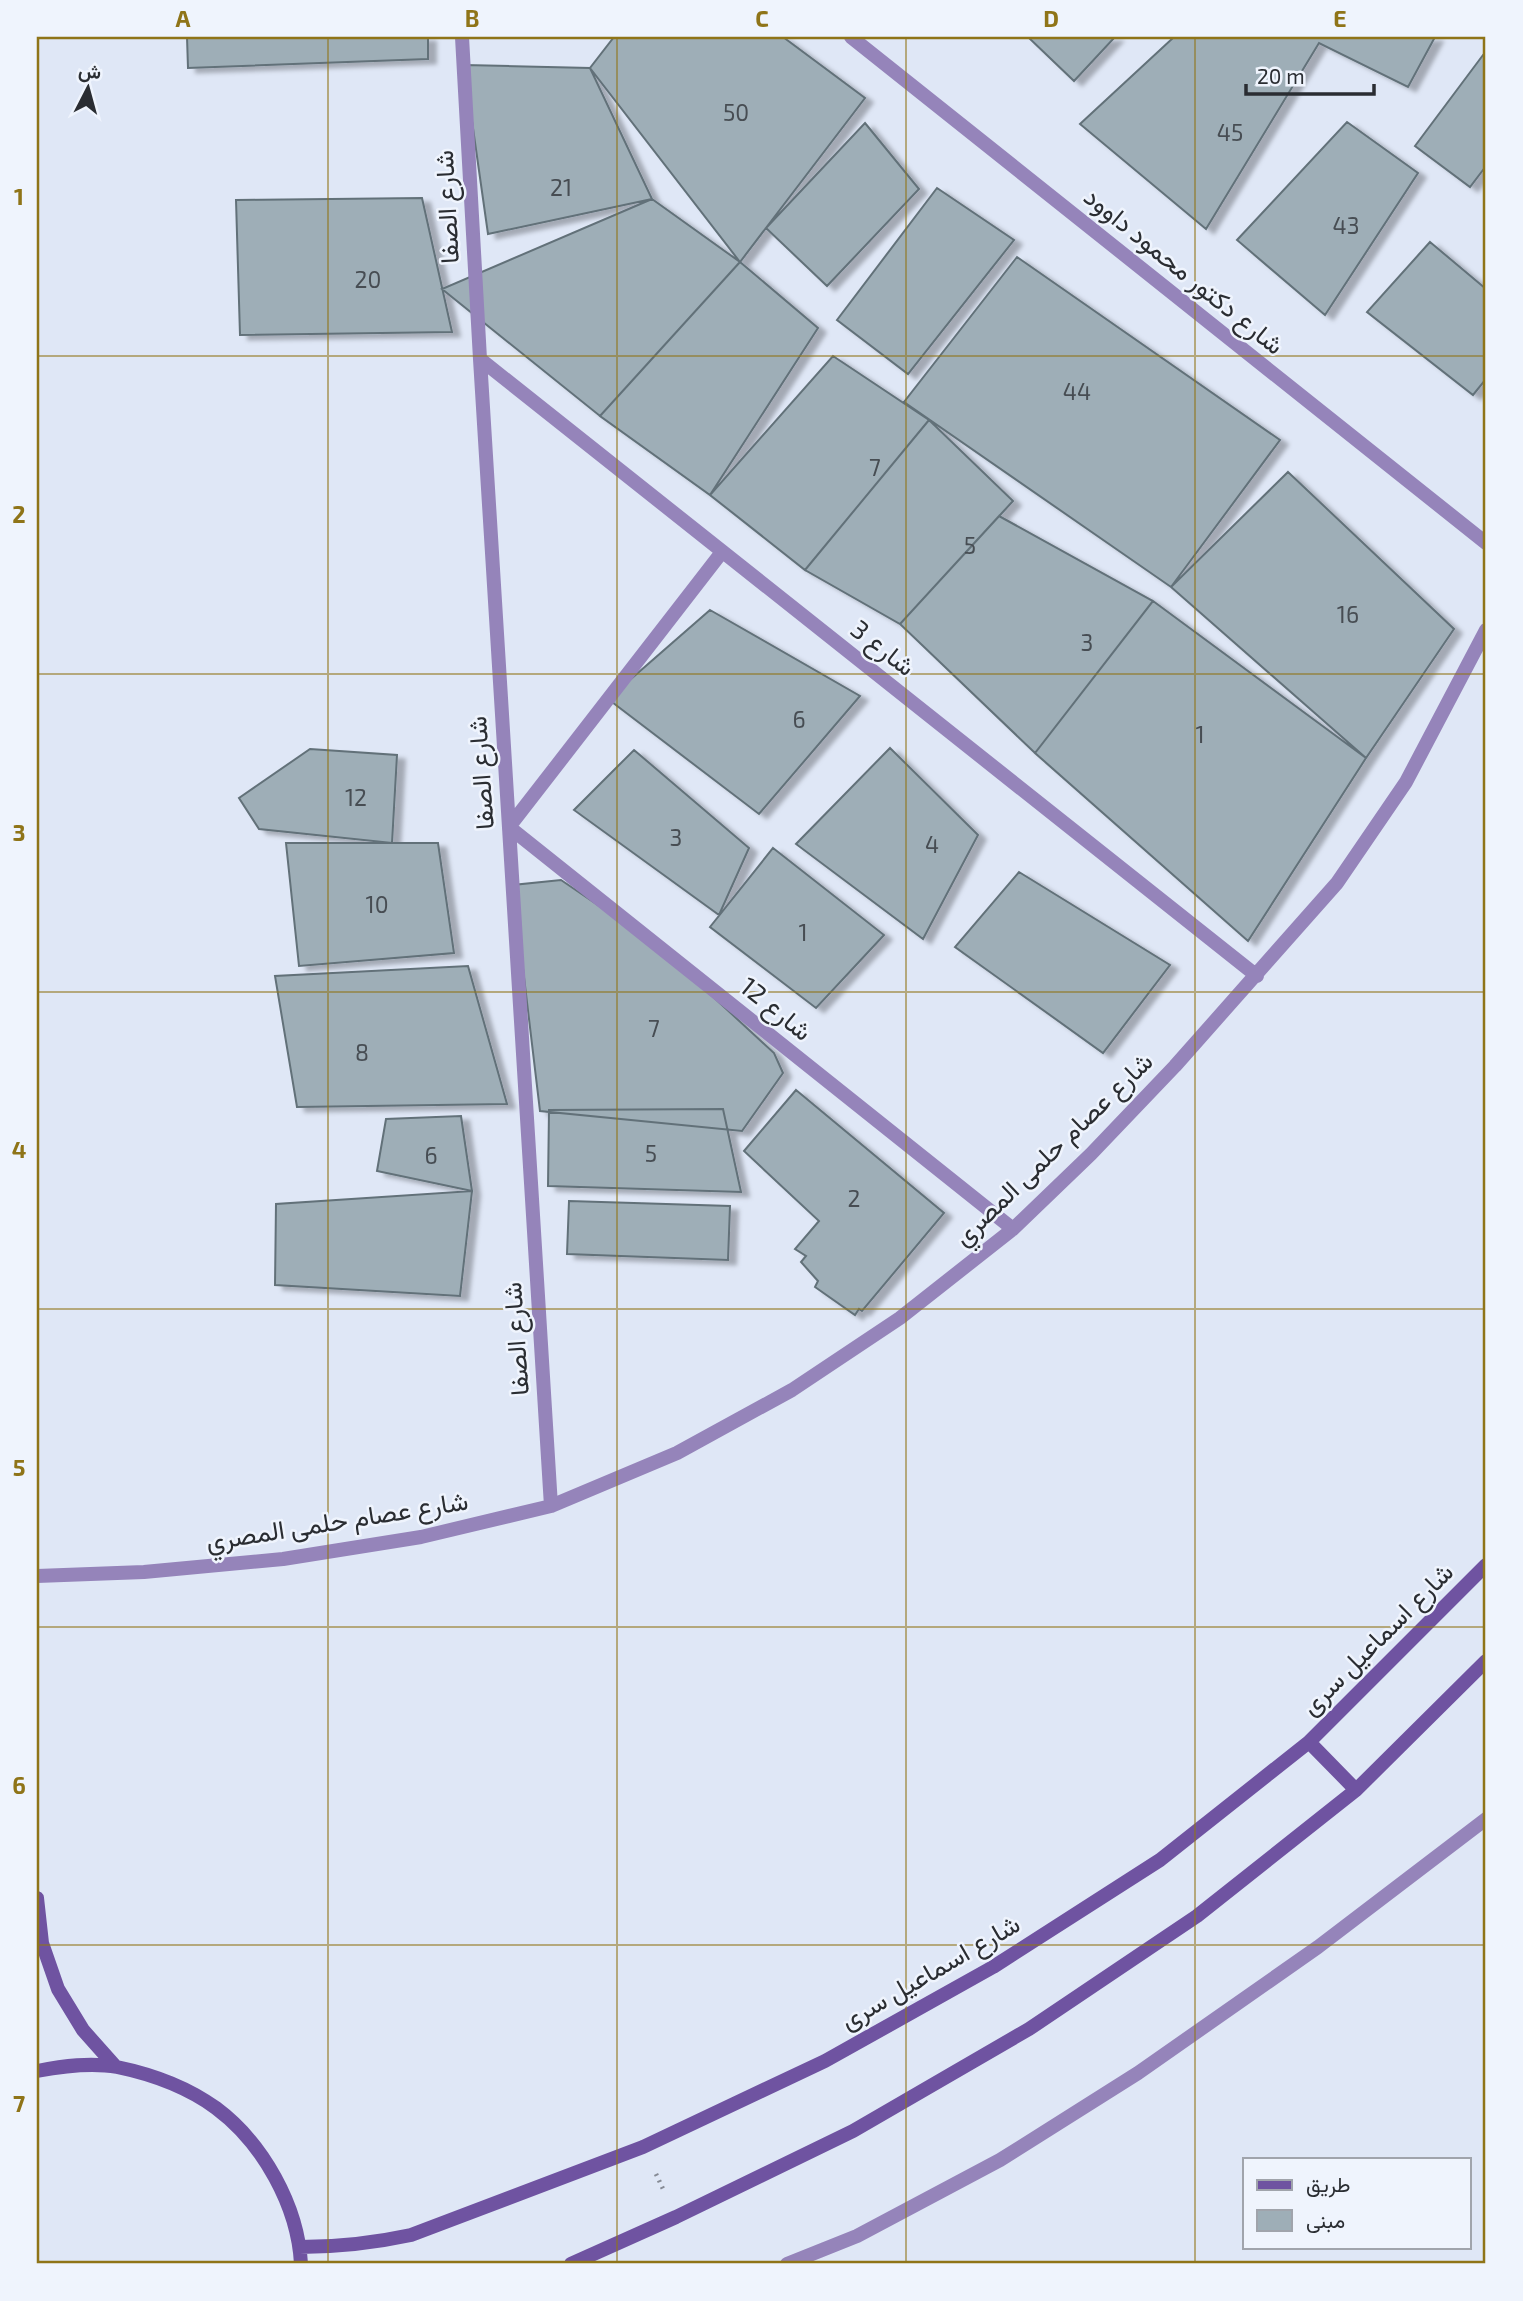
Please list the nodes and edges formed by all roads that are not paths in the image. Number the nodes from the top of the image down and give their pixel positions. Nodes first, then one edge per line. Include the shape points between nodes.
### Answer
1 (462, 37) edge
2 (851, 37) edge
3 (480, 359) junction
4 (1486, 543) edge
5 (722, 552) junction
6 (1486, 630) edge
7 (509, 827) junction
8 (1257, 976) junction
9 (1013, 1229) junction
10 (551, 1506) junction
11 (1486, 1565) edge
12 (37, 1576) edge
13 (1486, 1661) edge
14 (1309, 1742) junction
15 (1356, 1790) junction
16 (1486, 1819) edge
17 (37, 1898) edge
18 (115, 2067) junction
19 (37, 2071) edge
20 (300, 2247) junction
21 (301, 2264) edge
22 (571, 2264) edge
23 (787, 2264) edge

1 - 3 street, شارع الصفا
2 - 4 street, شارع دكتور محمود داوود
3 - 5 street, شارع 3
3 - 7 street, شارع الصفا
5 - 7 street
5 - 8 street, شارع 3
6 - 8 street, شارع عصام حلمى المصري via 1406,782 1337,883
7 - 9 street, شارع 12
7 - 10 street, شارع الصفا
8 - 9 street, شارع عصام حلمى المصري via 1091,1154
9 - 10 street, شارع عصام حلمى المصري via 900,1318 792,1390 677,1453
10 - 12 street, شارع عصام حلمى المصري via 421,1538 283,1559 144,1573
11 - 14 street, شارع اسماعيل سرى
13 - 15 street
14 - 15 street
14 - 20 street, شارع اسماعيل سرى via 1160,1860 993,1967 825,2061 643,2147 411,2235 374,2243
15 - 22 street via 1197,1916 1029,2029 853,2131
16 - 23 street via 1318,1947 1138,2073 1000,2160 856,2236
17 - 18 street via 42,1943 58,1989 83,2030
18 - 19 street via 69,2065
18 - 20 street via 168,2081 216,2108 256,2147 284,2194
20 - 21 street

